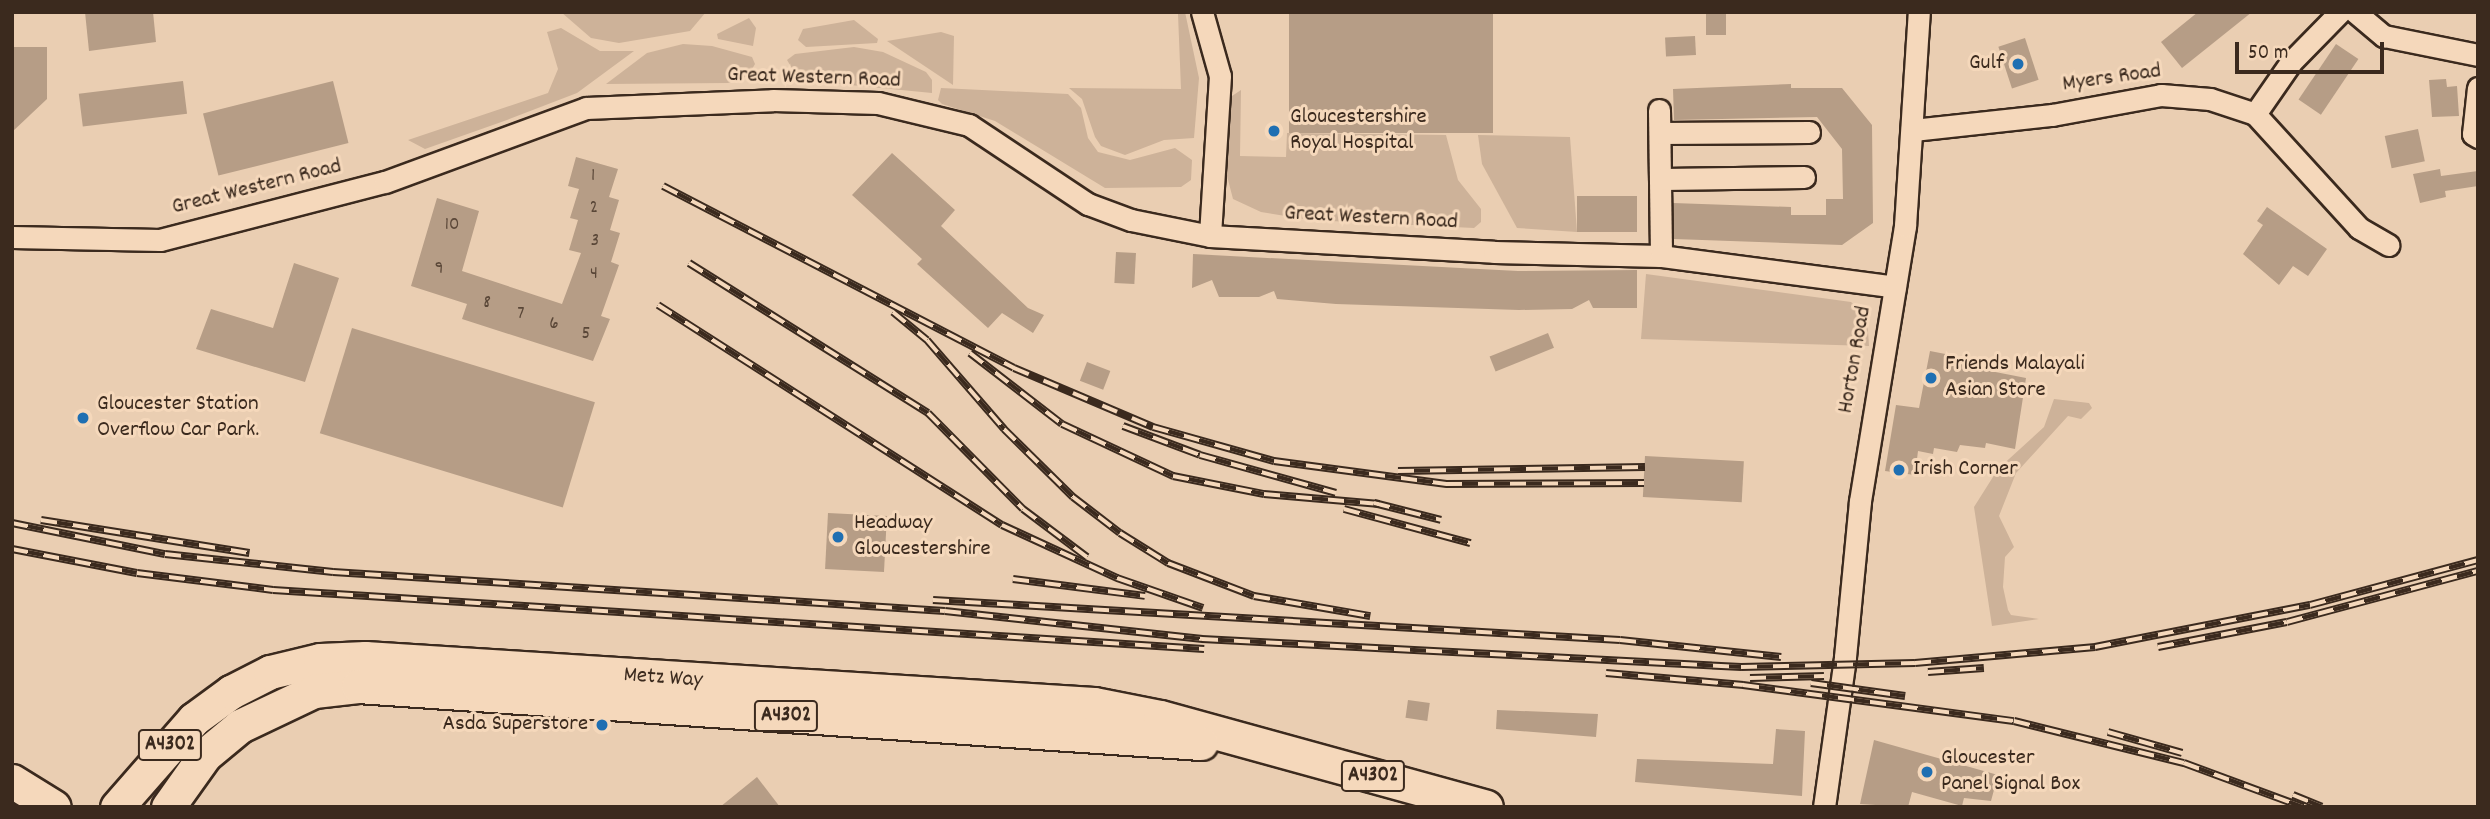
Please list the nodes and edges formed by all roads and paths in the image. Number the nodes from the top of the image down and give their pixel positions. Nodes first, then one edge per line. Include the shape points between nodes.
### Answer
1 (1202, 12) edge
2 (1919, 12) edge
3 (2340, 12) edge
4 (2355, 12) edge
5 (2478, 55) edge
6 (2478, 89) edge
7 (1659, 110) dead end
8 (2255, 114) junction
9 (1913, 130) junction
10 (1808, 132) dead end
11 (1660, 133) junction
12 (2470, 133) edge
13 (1804, 177) dead end
14 (1663, 179) junction
15 (1210, 236) junction
16 (12, 237) edge
17 (2388, 245) dead end
18 (1661, 256) junction
19 (1895, 287) junction
20 (1259, 747) junction
21 (12, 781) edge
22 (54, 807) edge
23 (117, 807) edge
24 (168, 807) edge
25 (1486, 807) edge
26 (1824, 807) edge

1 - 15 street via 1220,76
2 - 9 street, Horton Road
3 - 8 street via 2291,62
4 - 5 street via 2384,36
6 - 12 street
7 - 11 street
8 - 9 street, Myers Road via 2210,99 2161,95 2052,115
8 - 17 street, Myers Road via 2359,228
9 - 19 street, Horton Road
10 - 11 street
11 - 14 street
13 - 14 street
14 - 18 street
15 - 16 street, Great Western Road via 1131,220 1088,204 969,125 878,103 774,100 586,108 385,182 160,240
15 - 18 street, Great Western Road
18 - 19 street, Great Western Road
19 - 26 street, Horton Road via 1871,427
20 - 23 main road, Metz Way / A4302 via 1160,717 1028,697 365,658 320,660 270,672 203,712
20 - 24 main road, Metz Way / A4302 via 358,686 314,691 240,726 191,771
20 - 25 main road, Metz Way / A4302
21 - 22 main road

